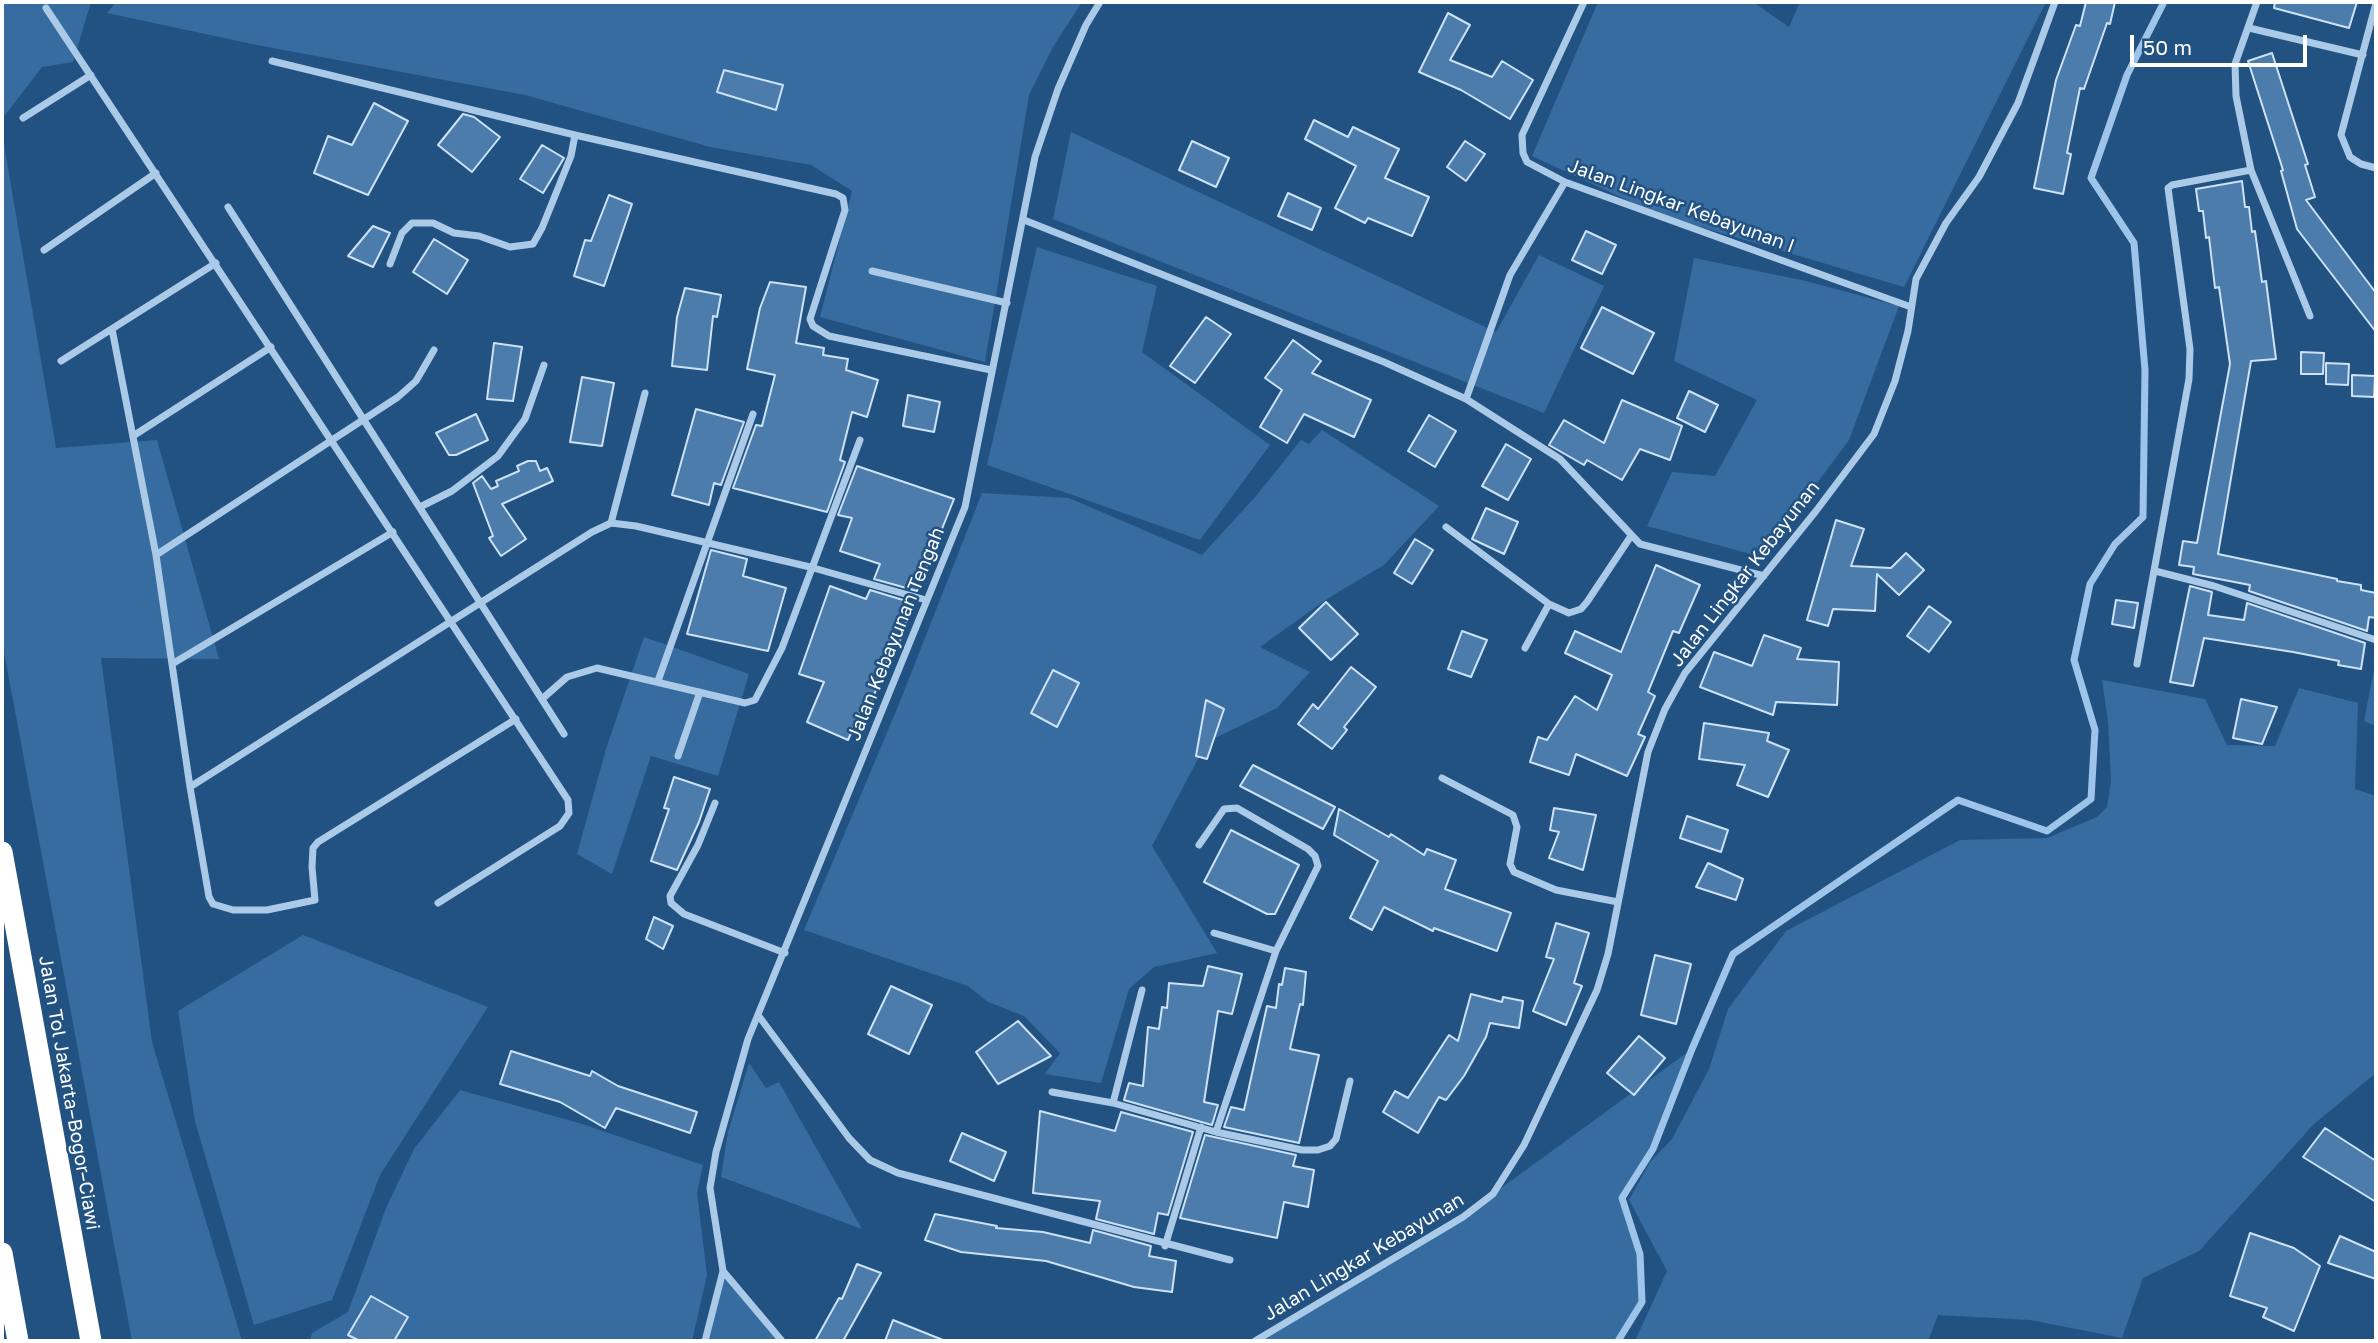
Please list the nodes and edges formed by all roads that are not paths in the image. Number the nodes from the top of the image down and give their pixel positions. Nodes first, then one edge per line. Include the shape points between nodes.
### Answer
1 (1100, 2) edge
2 (1584, 2) edge
3 (2055, 2) edge
4 (2257, 2) edge
5 (2376, 3) edge
6 (46, 8) dead end
7 (2249, 28) junction
8 (2362, 55) junction
9 (272, 61) dead end
10 (90, 75) junction
11 (23, 118) dead end
12 (575, 135) junction
13 (2376, 167) edge
14 (2251, 170) junction
15 (156, 173) junction
16 (1565, 182) junction
17 (228, 207) dead end
18 (1024, 220) junction
19 (44, 250) dead end
20 (216, 264) junction
21 (390, 264) dead end
22 (872, 271) dead end
23 (1007, 303) junction
24 (1911, 307) junction
25 (2310, 316) dead end
26 (113, 329) junction
27 (271, 347) junction
28 (434, 350) dead end
29 (61, 361) dead end
30 (544, 365) dead end
31 (991, 370) junction
32 (645, 393) dead end
33 (1466, 399) junction
34 (753, 414) dead end
35 (363, 418) junction
36 (133, 436) junction
37 (331, 438) junction
38 (860, 440) dead end
39 (420, 507) junction
40 (611, 523) junction
41 (1446, 527) dead end
42 (393, 532) junction
43 (1631, 536) junction
44 (707, 542) junction
45 (156, 555) junction
46 (810, 567) junction
47 (2155, 571) junction
48 (1763, 576) junction
49 (926, 600) junction
50 (482, 604) junction
51 (1549, 604) junction
52 (452, 622) junction
53 (2376, 640) edge
54 (1525, 648) dead end
55 (172, 664) junction
56 (2137, 664) dead end
57 (658, 681) junction
58 (700, 692) junction
59 (542, 699) junction
60 (516, 719) junction
61 (565, 734) dead end
62 (678, 756) dead end
63 (1442, 778) dead end
64 (190, 786) junction
65 (715, 803) dead end
66 (1199, 845) dead end
67 (2, 852) edge
68 (1618, 902) junction
69 (438, 903) dead end
70 (1214, 933) dead end
71 (1276, 951) junction
72 (785, 953) junction
73 (1142, 990) dead end
74 (758, 1015) junction
75 (1350, 1081) dead end
76 (1052, 1092) dead end
77 (1113, 1103) junction
78 (1201, 1127) junction
79 (1216, 1132) junction
80 (1165, 1246) junction
81 (2, 1253) edge
82 (1230, 1260) dead end
83 (723, 1271) junction
84 (18, 1341) edge
85 (91, 1341) edge
86 (705, 1341) edge
87 (782, 1341) edge
88 (1255, 1341) edge

1 - 18 street, Jalan Kebayunan Tengah via 1058,89 1035,157
2 - 16 street, Jalan Lingkar Kebayunan I via 1522,135 1527,162
3 - 24 street, Jalan Lingkar Kebayunan via 2018,103 1916,279
4 - 7 street
5 - 8 street
6 - 10 street
7 - 8 street
7 - 14 street via 2235,64 2236,96
8 - 13 street via 2342,135 2350,157
9 - 12 street
10 - 11 street
10 - 15 street
12 - 21 street via 571,156 533,244 510,247 433,223 412,223 402,233
12 - 31 street via 843,198 842,224 810,319 813,326 829,336
14 - 25 street
14 - 47 street via 2168,188 2190,348 2189,379
15 - 19 street
15 - 20 street
16 - 24 street, Jalan Lingkar Kebayunan I
16 - 33 street via 1510,275
17 - 35 street
18 - 23 street, Jalan Kebayunan Tengah
18 - 33 street via 1384,362
20 - 26 street
20 - 27 street
22 - 23 street
23 - 31 street, Jalan Kebayunan Tengah
24 - 48 street, Jalan Lingkar Kebayunan via 1895,381 1874,434
26 - 29 street
26 - 36 street
27 - 36 street
27 - 37 street
28 - 35 street via 416,381
30 - 39 street via 525,419 498,456 452,491
31 - 49 street, Jalan Kebayunan Tengah via 965,506
32 - 40 street
33 - 43 street via 1560,459
34 - 44 street
35 - 37 street
35 - 39 street
36 - 45 street
37 - 42 street
37 - 45 street
38 - 46 street
39 - 50 street
40 - 44 street
40 - 50 street
41 - 51 street
42 - 52 street
42 - 55 street
43 - 48 street via 1640,544 1676,556
43 - 51 street via 1581,609 1569,613
44 - 46 street
44 - 57 street
45 - 55 street
46 - 49 street
46 - 58 street via 782,648 759,696 745,703
47 - 53 street
47 - 56 street
48 - 68 street, Jalan Lingkar Kebayunan via 1685,673 1665,709 1648,752
49 - 72 street, Jalan Kebayunan Tengah
50 - 52 street
50 - 59 street
51 - 54 street
52 - 60 street
52 - 64 street
55 - 64 street
57 - 58 street
57 - 59 street via 617,670 582,670
58 - 62 street
59 - 61 street
60 - 64 street via 318,842 312,867 315,900 285,908 233,910 213,904
60 - 69 street via 568,800 569,813 560,826
63 - 68 street via 1513,815 1517,827 1510,864 1514,872 1556,890
65 - 72 street via 670,895 671,904 684,914
66 - 71 street via 1230,807 1315,856 1315,874
67 - 85 highway, Jalan Tol Jakarta–Bogor–Ciawi
68 - 88 street, Jalan Lingkar Kebayunan via 1597,990 1524,1145 1493,1194 1463,1217
70 - 71 street
71 - 79 street
72 - 74 street, Jalan Kebayunan Tengah
73 - 77 street
74 - 80 street via 870,1160 898,1173
74 - 83 street, Jalan Kebayunan Tengah via 745,1037 710,1188
75 - 79 street via 1336,1139 1330,1146 1302,1150
76 - 77 street
77 - 78 street
78 - 79 street
78 - 80 street
80 - 82 street
81 - 84 highway
83 - 86 street, Jalan Kebayunan Tengah
83 - 87 street

